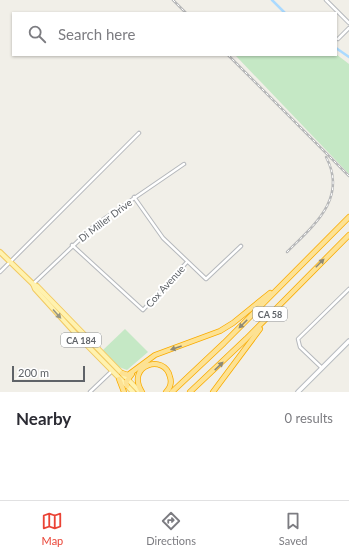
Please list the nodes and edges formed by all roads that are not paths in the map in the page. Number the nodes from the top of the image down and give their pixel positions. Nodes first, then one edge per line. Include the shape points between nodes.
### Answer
1 (326, 0) edge
2 (349, 23) edge
3 (349, 28) edge
4 (338, 39) dead end
5 (139, 133) dead end
6 (184, 164) dead end
7 (134, 197) junction
8 (349, 217) edge
9 (349, 234) edge
10 (72, 245) junction
11 (241, 246) dead end
12 (0, 252) edge
13 (11, 262) junction
14 (187, 262) junction
15 (0, 272) edge
16 (307, 277) junction
17 (33, 284) junction
18 (280, 286) junction
19 (349, 289) edge
20 (349, 341) edge
21 (322, 368) junction
22 (136, 369) junction
23 (112, 371) junction
24 (122, 373) junction
25 (120, 378) junction
26 (127, 379) junction
27 (127, 386) junction
28 (90, 392) edge
29 (124, 392) edge
30 (133, 392) edge
31 (141, 392) edge
32 (166, 392) edge
33 (172, 392) edge
34 (190, 392) edge
35 (213, 392) edge
36 (298, 392) edge

1 - 2 street
3 - 4 street
5 - 13 street
6 - 7 street, Di Miller Drive
7 - 10 street, Di Miller Drive
7 - 14 street via 163,238
8 - 18 highway, CA 58
16 -> 9 highway, CA 58
10 - 14 street, Cox Avenue via 143,310
10 - 17 street, Di Miller Drive
11 - 14 street via 206,279
12 - 13 main road, CA 184
13 - 15 street
13 - 17 main road, CA 184
34 -> 16 highway, CA 58
16 - 35 highway via 254,335
17 -> 23 main road, CA 184 via 60,317
17 - 24 main road, CA 184 via 38,286
18 -> 22 highway via 220,331 156,356
18 -> 33 highway, CA 58
19 - 21 street via 298,340 300,347
20 - 21 main road
21 - 36 main road
22 - 24 highway via 128,375
22 - 26 highway
23 - 25 main road, CA 184
23 - 28 street
24 - 26 main road, CA 184
25 - 27 main road, CA 184
25 - 29 highway
26 - 27 highway
26 - 31 main road, CA 184
27 - 30 main road, CA 184
31 - 32 highway via 138,374 145,367 154,364 163,367 169,374 170,384

